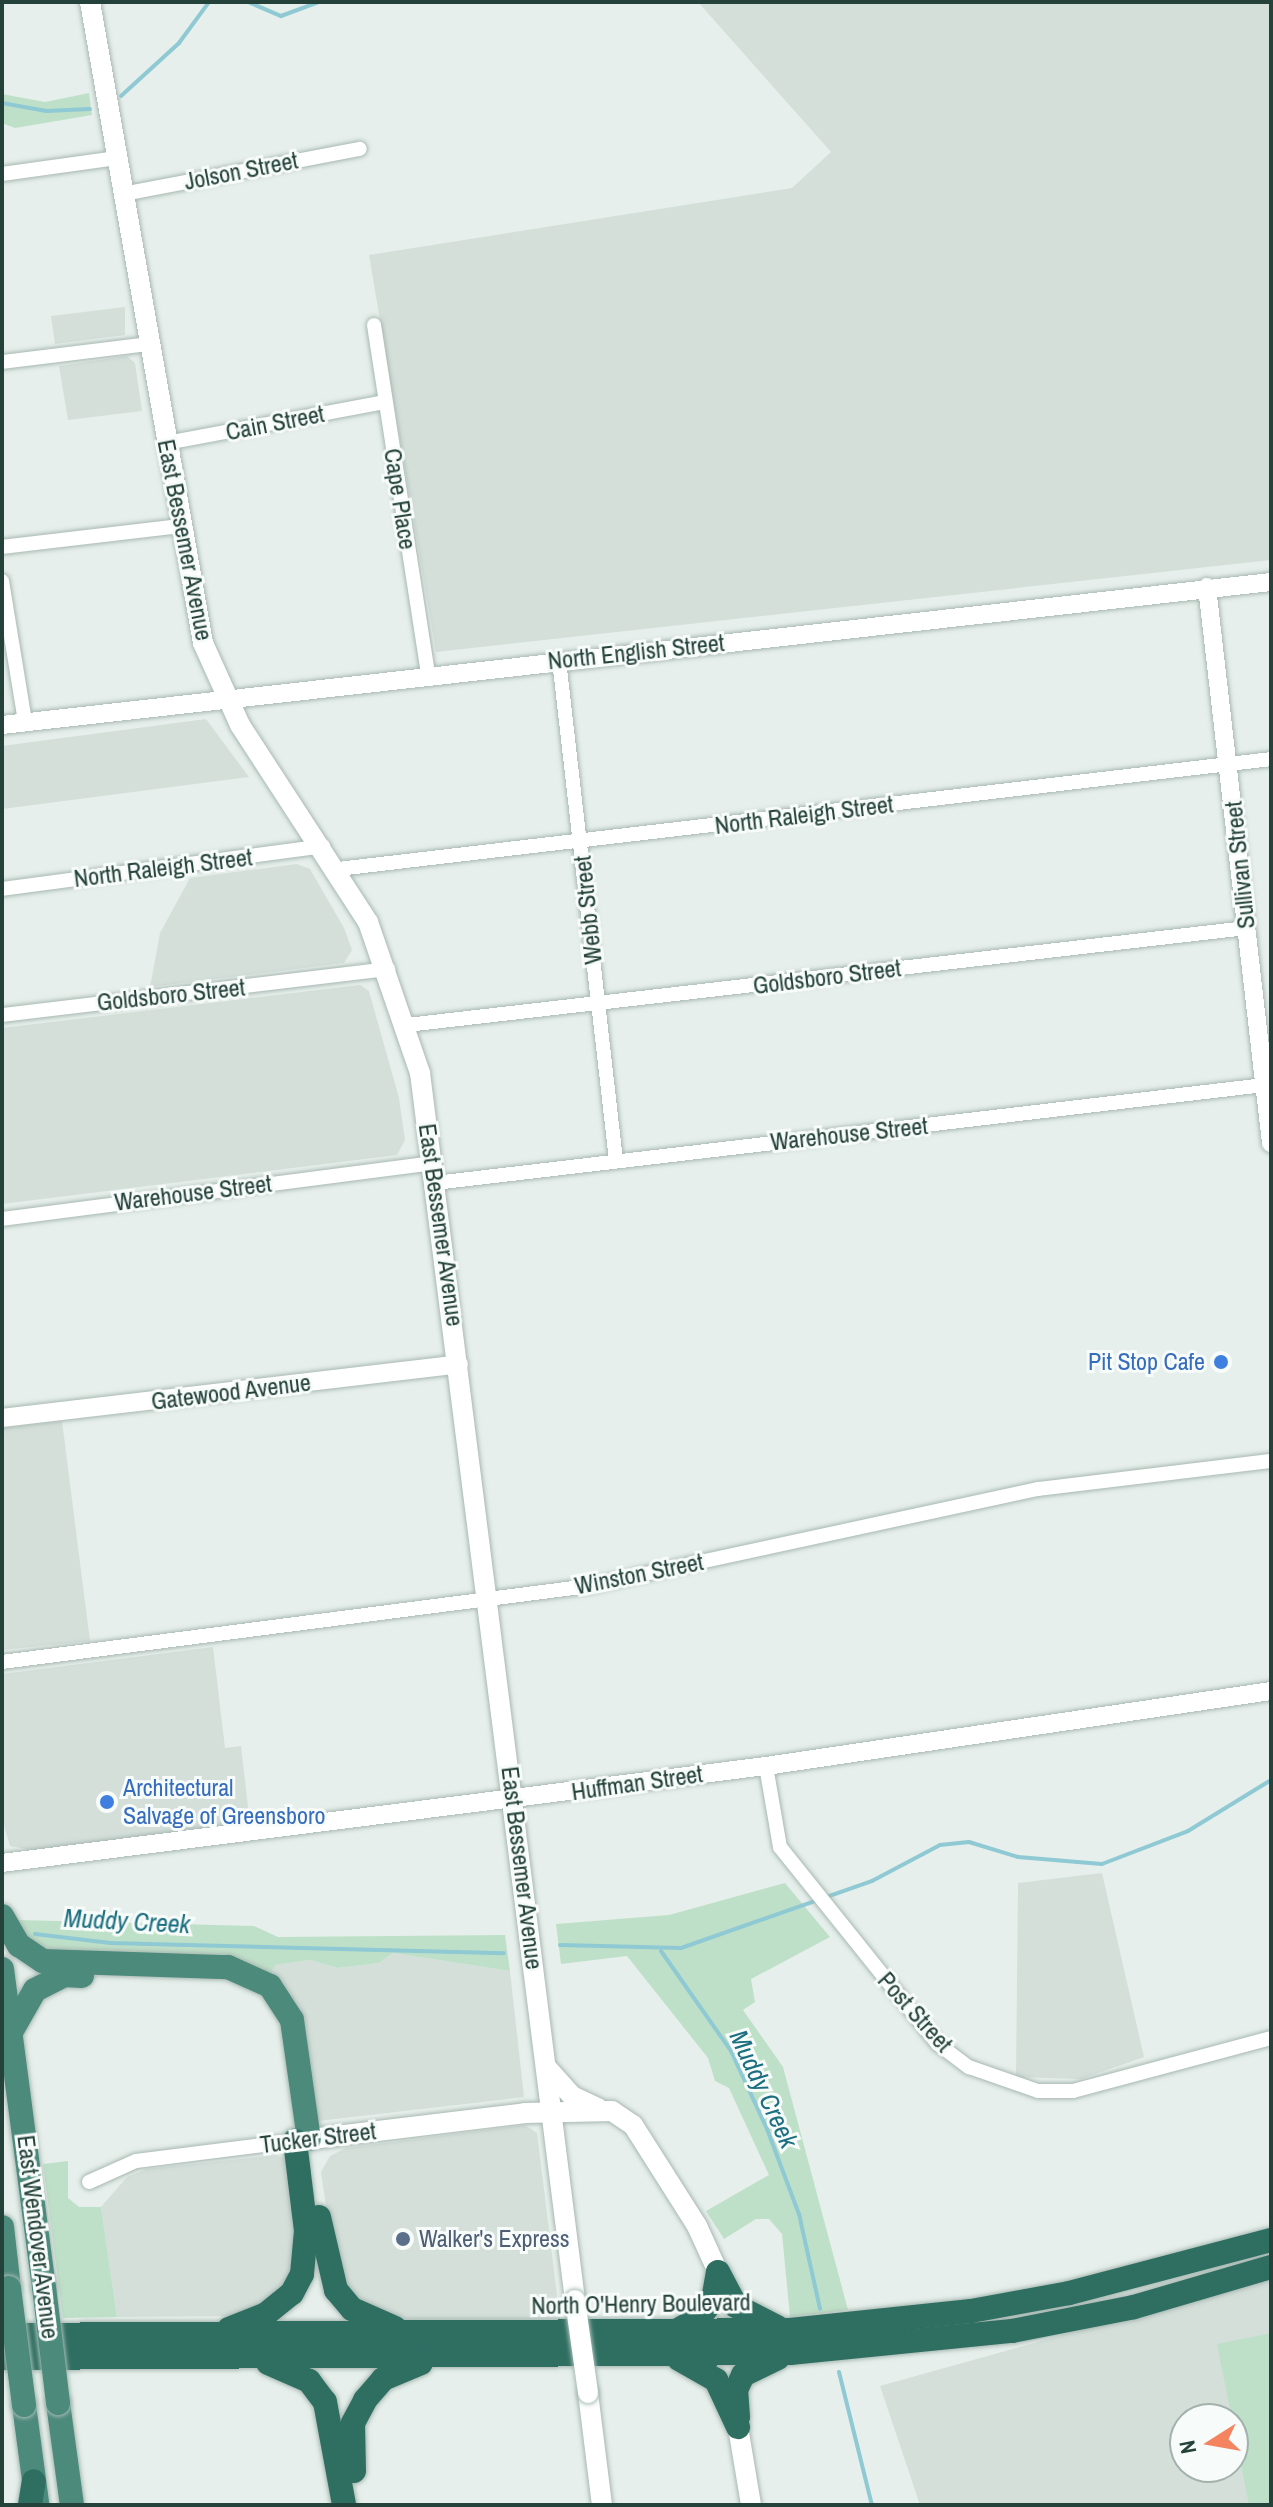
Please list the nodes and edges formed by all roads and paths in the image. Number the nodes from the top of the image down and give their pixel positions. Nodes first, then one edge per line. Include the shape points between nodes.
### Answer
1 (90, 2) edge
2 (360, 149) dead end
3 (117, 158) junction
4 (2, 174) edge
5 (123, 194) junction
6 (374, 325) dead end
7 (149, 344) junction
8 (2, 362) edge
9 (385, 402) junction
10 (166, 443) junction
11 (180, 526) junction
12 (2, 547) edge
13 (2, 581) edge
14 (1271, 582) edge
15 (1207, 587) junction
16 (559, 660) junction
17 (428, 673) junction
18 (226, 698) junction
19 (25, 721) junction
20 (2, 725) edge
21 (1271, 759) edge
22 (1229, 765) junction
23 (580, 841) junction
24 (323, 846) junction
25 (338, 869) junction
26 (2, 889) edge
27 (1247, 928) junction
28 (388, 969) junction
29 (598, 1004) junction
30 (2, 1015) edge
31 (407, 1025) junction
32 (1266, 1054) edge
33 (1264, 1085) junction
34 (1270, 1120) edge
35 (1271, 1143) edge
36 (616, 1160) junction
37 (434, 1173) junction
38 (2, 1219) edge
39 (459, 1364) junction
40 (2, 1418) edge
41 (1271, 1461) edge
42 (487, 1601) junction
43 (2, 1662) edge
44 (1271, 1691) edge
45 (766, 1766) junction
46 (514, 1799) junction
47 (2, 1863) edge
48 (2, 1916) edge
49 (2, 1969) edge
50 (11, 2032) junction
51 (1271, 2038) edge
52 (546, 2067) junction
53 (601, 2109) junction
54 (552, 2114) junction
55 (302, 2140) junction
56 (89, 2182) dead end
57 (2, 2227) edge
58 (1271, 2240) edge
59 (1271, 2267) edge
60 (718, 2272) junction
61 (194, 2334) junction
62 (428, 2334) junction
63 (2, 2335) edge
64 (790, 2342) junction
65 (671, 2344) junction
66 (242, 2357) junction
67 (440, 2357) junction
68 (2, 2358) edge
69 (738, 2427) junction
70 (34, 2497) edge
71 (72, 2505) edge
72 (344, 2505) edge
73 (357, 2505) edge
74 (602, 2505) edge
75 (751, 2505) edge

1 - 3 main road, East Bessemer Avenue
2 - 5 street, Jolson Street
3 - 4 street
3 - 5 main road, East Bessemer Avenue
5 - 7 main road, East Bessemer Avenue
6 - 9 street, Cape Place
7 - 8 street
7 - 10 main road, East Bessemer Avenue
9 - 10 street, Cain Street
9 - 17 street, Cape Place
10 - 11 main road, East Bessemer Avenue
11 - 12 street
11 - 18 main road, East Bessemer Avenue via 203,643
13 - 19 street
14 - 15 street, North English Street
15 - 16 street, North English Street
15 - 22 street, Sullivan Street
16 - 17 street, North English Street
16 - 23 street, Webb Street
17 - 18 street, North English Street
18 - 19 street, North English Street
18 - 24 main road, East Bessemer Avenue
19 - 20 street, North English Street
21 - 22 street, North Raleigh Street
22 - 23 street, North Raleigh Street
22 - 27 street, Sullivan Street
23 - 25 street, North Raleigh Street
23 - 29 street, Webb Street
24 - 25 main road, East Bessemer Avenue
24 - 26 street, North Raleigh Street
25 - 28 main road, East Bessemer Avenue
27 - 29 street, Goldsboro Street
27 - 32 street, Sullivan Street
28 - 30 street, Goldsboro Street
28 - 31 main road, East Bessemer Avenue
29 - 31 street, Goldsboro Street
29 - 36 street, Webb Street
31 - 37 main road, East Bessemer Avenue
32 - 33 street, Sullivan Street
33 - 34 street, Sullivan Street
33 - 36 street, Warehouse Street
34 - 35 street, Sullivan Street
36 - 37 street, Warehouse Street
37 - 38 street, Warehouse Street
37 - 39 main road, East Bessemer Avenue
39 - 40 street, Gatewood Avenue
39 - 42 main road, East Bessemer Avenue
41 - 42 street, Winston Street via 1038,1489 633,1577
42 - 43 street, Winston Street
42 - 46 main road, East Bessemer Avenue
44 - 45 street, Huffman Street
45 - 46 street, Huffman Street
45 - 51 street, Post Street via 780,1847 938,2044 969,2067 1038,2091 1073,2091
46 - 47 street, Huffman Street
46 - 52 main road, East Bessemer Avenue
48 - 55 highway via 19,1945 43,1961 228,1967 270,1986 292,2020
49 - 50 highway, East Wendover Avenue
50 - 55 highway via 35,1990 64,1975 239,1982 267,2002 279,2022
50 - 71 highway, East Wendover Avenue, bridge
52 - 53 main road via 572,2096
52 - 54 main road, East Bessemer Avenue
53 - 54 main road, Tucker Street
53 - 60 main road via 633,2125 697,2226
54 - 55 main road, Tucker Street
54 - 74 main road, East Bessemer Avenue, bridge
55 - 56 street, Tucker Street via 136,2161
55 - 61 highway via 306,2253 297,2283 266,2314 234,2328
55 - 62 highway via 325,2260 336,2290 380,2325
57 - 70 highway, East Wendover Avenue, bridge
58 - 64 highway, North O'Henry Boulevard via 1069,2293
59 - 64 highway, North O'Henry Boulevard via 1134,2307 1012,2331
60 - 64 highway via 736,2306
60 - 65 highway via 713,2300
61 - 62 highway, North O'Henry Boulevard
61 - 63 highway, North O'Henry Boulevard
62 - 65 highway, North O'Henry Boulevard
64 - 65 highway, North O'Henry Boulevard
64 - 69 highway via 743,2375 736,2390
65 - 67 highway, North O'Henry Boulevard
65 - 69 highway via 716,2380
66 - 67 highway, North O'Henry Boulevard
66 - 68 highway, North O'Henry Boulevard
66 - 72 highway via 286,2366 325,2402
67 - 73 highway via 383,2379 365,2400 353,2423
69 - 75 main road

